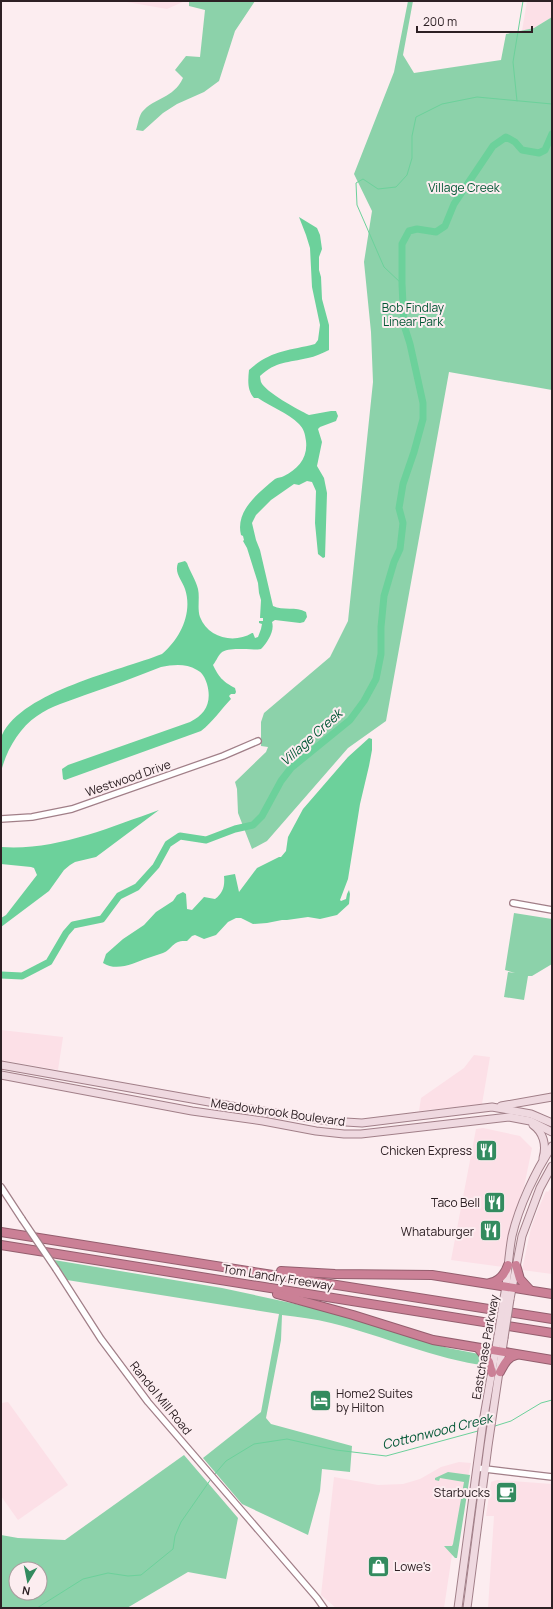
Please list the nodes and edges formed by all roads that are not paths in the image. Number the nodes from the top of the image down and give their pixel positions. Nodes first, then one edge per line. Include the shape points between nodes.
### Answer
1 (258, 741) dead end
2 (1, 819) edge
3 (512, 903) dead end
4 (552, 910) edge
5 (1, 1065) edge
6 (1, 1075) edge
7 (136, 1089) junction
8 (552, 1097) edge
9 (133, 1099) junction
10 (237, 1107) junction
11 (492, 1108) junction
12 (235, 1117) junction
13 (526, 1120) junction
14 (352, 1123) junction
15 (552, 1123) edge
16 (552, 1132) edge
17 (352, 1134) junction
18 (552, 1146) edge
19 (541, 1165) junction
20 (552, 1166) edge
21 (1, 1187) edge
22 (524, 1201) junction
23 (518, 1218) junction
24 (528, 1221) junction
25 (1, 1232) edge
26 (522, 1236) junction
27 (1, 1246) edge
28 (512, 1265) junction
29 (241, 1269) junction
30 (237, 1283) junction
31 (490, 1283) junction
32 (509, 1286) junction
33 (530, 1290) junction
34 (552, 1294) edge
35 (552, 1319) edge
36 (552, 1333) edge
37 (479, 1348) junction
38 (498, 1352) junction
39 (517, 1355) junction
40 (552, 1360) edge
41 (496, 1373) junction
42 (477, 1468) junction
43 (485, 1469) junction
44 (552, 1477) edge
45 (464, 1564) junction
46 (473, 1565) junction
47 (324, 1608) edge
48 (458, 1608) edge
49 (467, 1608) edge

1 - 2 street, Westwood Drive via 72,810
3 - 4 street
5 - 7 main road, Meadowbrook Boulevard
6 - 9 main road, Meadowbrook Boulevard
7 - 9 main road
7 - 10 main road, Meadowbrook Boulevard
8 - 11 main road
9 - 12 main road, Meadowbrook Boulevard
10 - 12 main road
10 - 14 main road, Meadowbrook Boulevard
11 - 14 main road, Meadowbrook Boulevard
11 - 15 main road, Meadowbrook Boulevard via 531,1114
12 - 17 main road, Meadowbrook Boulevard via 316,1131
13 - 16 main road, Meadowbrook Boulevard
13 - 17 main road, Meadowbrook Boulevard via 510,1117 491,1118
13 - 19 main road via 539,1129 544,1140 545,1153
14 - 17 main road
18 - 19 main road, Eastchase Parkway
19 - 22 main road, Eastchase Parkway
20 - 24 main road, Eastchase Parkway via 540,1188
21 - 47 street, Randol Mill Road, bridge via 121,1366 163,1420
22 - 23 main road, Eastchase Parkway
22 - 24 main road via 524,1218
23 - 26 main road via 521,1222
23 - 28 main road, Eastchase Parkway via 512,1237
24 - 26 main road, Eastchase Parkway
25 - 29 highway, Tom Landry Freeway
26 - 28 main road, Eastchase Parkway
27 - 30 highway, Tom Landry Freeway
28 - 31 highway via 500,1279
28 - 32 main road, Eastchase Parkway
28 - 33 highway
29 - 31 highway via 335,1274 432,1275
29 - 35 highway, Tom Landry Freeway
30 - 36 highway, Tom Landry Freeway
30 - 37 highway via 433,1340
31 - 32 highway
32 - 33 highway
32 - 38 main road, Eastchase Parkway, bridge
33 - 34 highway
37 - 38 highway
37 - 41 highway
38 - 39 highway
38 - 41 main road, Eastchase Parkway
39 - 40 highway
39 - 41 highway via 511,1356
41 - 42 main road, Eastchase Parkway via 485,1409
41 - 43 main road, Eastchase Parkway
42 - 43 street
42 - 45 main road, Eastchase Parkway
43 - 44 street
43 - 46 main road, Eastchase Parkway
45 - 46 main road
45 - 48 main road, Eastchase Parkway
46 - 49 main road, Eastchase Parkway

